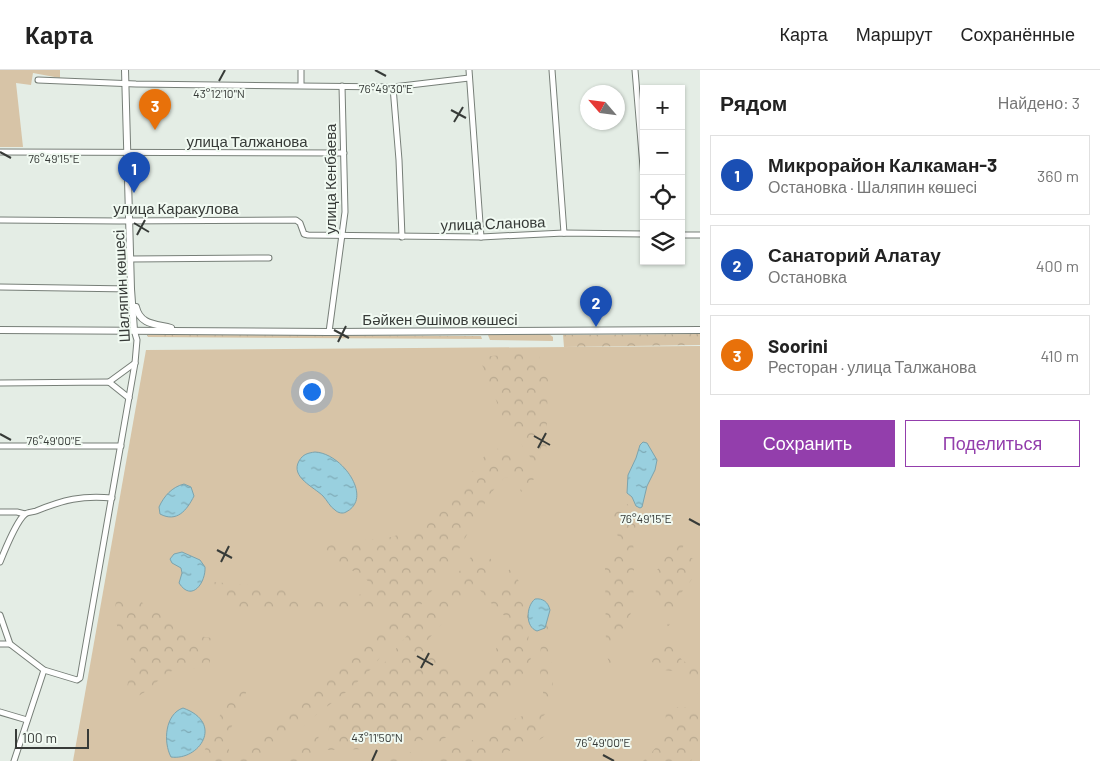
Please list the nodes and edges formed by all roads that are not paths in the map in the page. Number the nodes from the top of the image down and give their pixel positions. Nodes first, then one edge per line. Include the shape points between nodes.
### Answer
1 (125, 70) edge
2 (301, 70) edge
3 (469, 70) edge
4 (552, 70) edge
5 (635, 70) edge
6 (469, 78) junction
7 (38, 80) dead end
8 (125, 84) junction
9 (301, 85) junction
10 (342, 86) junction
11 (392, 87) junction
12 (0, 152) edge
13 (128, 153) junction
14 (344, 153) junction
15 (644, 175) edge
16 (0, 220) edge
17 (130, 221) junction
18 (564, 233) junction
19 (640, 234) edge
20 (685, 235) edge
21 (700, 235) edge
22 (343, 237) junction
23 (481, 237) junction
24 (402, 238) junction
25 (131, 258) junction
26 (269, 258) dead end
27 (0, 287) edge
28 (131, 288) junction
29 (0, 330) edge
30 (134, 330) junction
31 (700, 330) edge
32 (182, 331) junction
33 (329, 332) junction
34 (135, 363) junction
35 (0, 382) edge
36 (109, 382) junction
37 (129, 398) junction
38 (0, 446) edge
39 (121, 446) junction
40 (112, 498) junction
41 (0, 512) edge
42 (25, 514) junction
43 (0, 562) edge
44 (0, 615) edge
45 (0, 644) edge
46 (10, 644) junction
47 (44, 670) junction
48 (0, 712) edge
49 (26, 720) junction
50 (14, 761) edge

1 - 8 main road, Шаляпин көшесі
2 - 9 street
3 - 6 street
4 - 18 street
5 - 15 street
6 - 11 street
6 - 23 street
7 - 8 street
8 - 9 street
8 - 13 main road, Шаляпин көшесі
9 - 10 street
10 - 11 street
10 - 14 street, улица Кенбаева
11 - 24 street
12 - 13 street, улица Талжанова
13 - 14 street, улица Талжанова
13 - 17 main road, Шаляпин көшесі
14 - 22 street, улица Кенбаева
16 - 17 street, улица Каракулова
17 - 22 street, улица Каракулова via 296,220 304,234
17 - 25 main road, Шаляпин көшесі
18 - 19 street, улица Сланова
18 - 23 street, улица Сланова
20 - 21 street
22 - 24 street, улица Сланова
22 - 33 street, улица Кенбаева
23 - 24 street, улица Сланова
25 - 26 street
25 - 28 main road, Шаляпин көшесі
27 - 28 street
28 - 30 main road, Шаляпин көшесі
28 - 32 main road via 137,315 142,320
29 - 30 main road, Бәйкен Әшімов көшесі
30 - 32 main road, Бәйкен Әшімов көшесі
30 - 34 street, Шаляпин көшесі via 138,340
31 - 33 main road, Бәйкен Әшімов көшесі
32 - 33 main road, Бәйкен Әшімов көшесі
34 - 36 street
34 - 37 street, Шаляпин көшесі
35 - 36 street
36 - 37 street
37 - 39 street, Шаляпин көшесі
38 - 39 street
39 - 40 street, Шаляпин көшесі
40 - 42 street via 77,497
40 - 47 street, Шаляпин көшесі via 80,678 76,680
41 - 42 street
42 - 43 street
44 - 46 street
45 - 46 street
46 - 47 street
47 - 49 street
48 - 49 street
49 - 50 street

